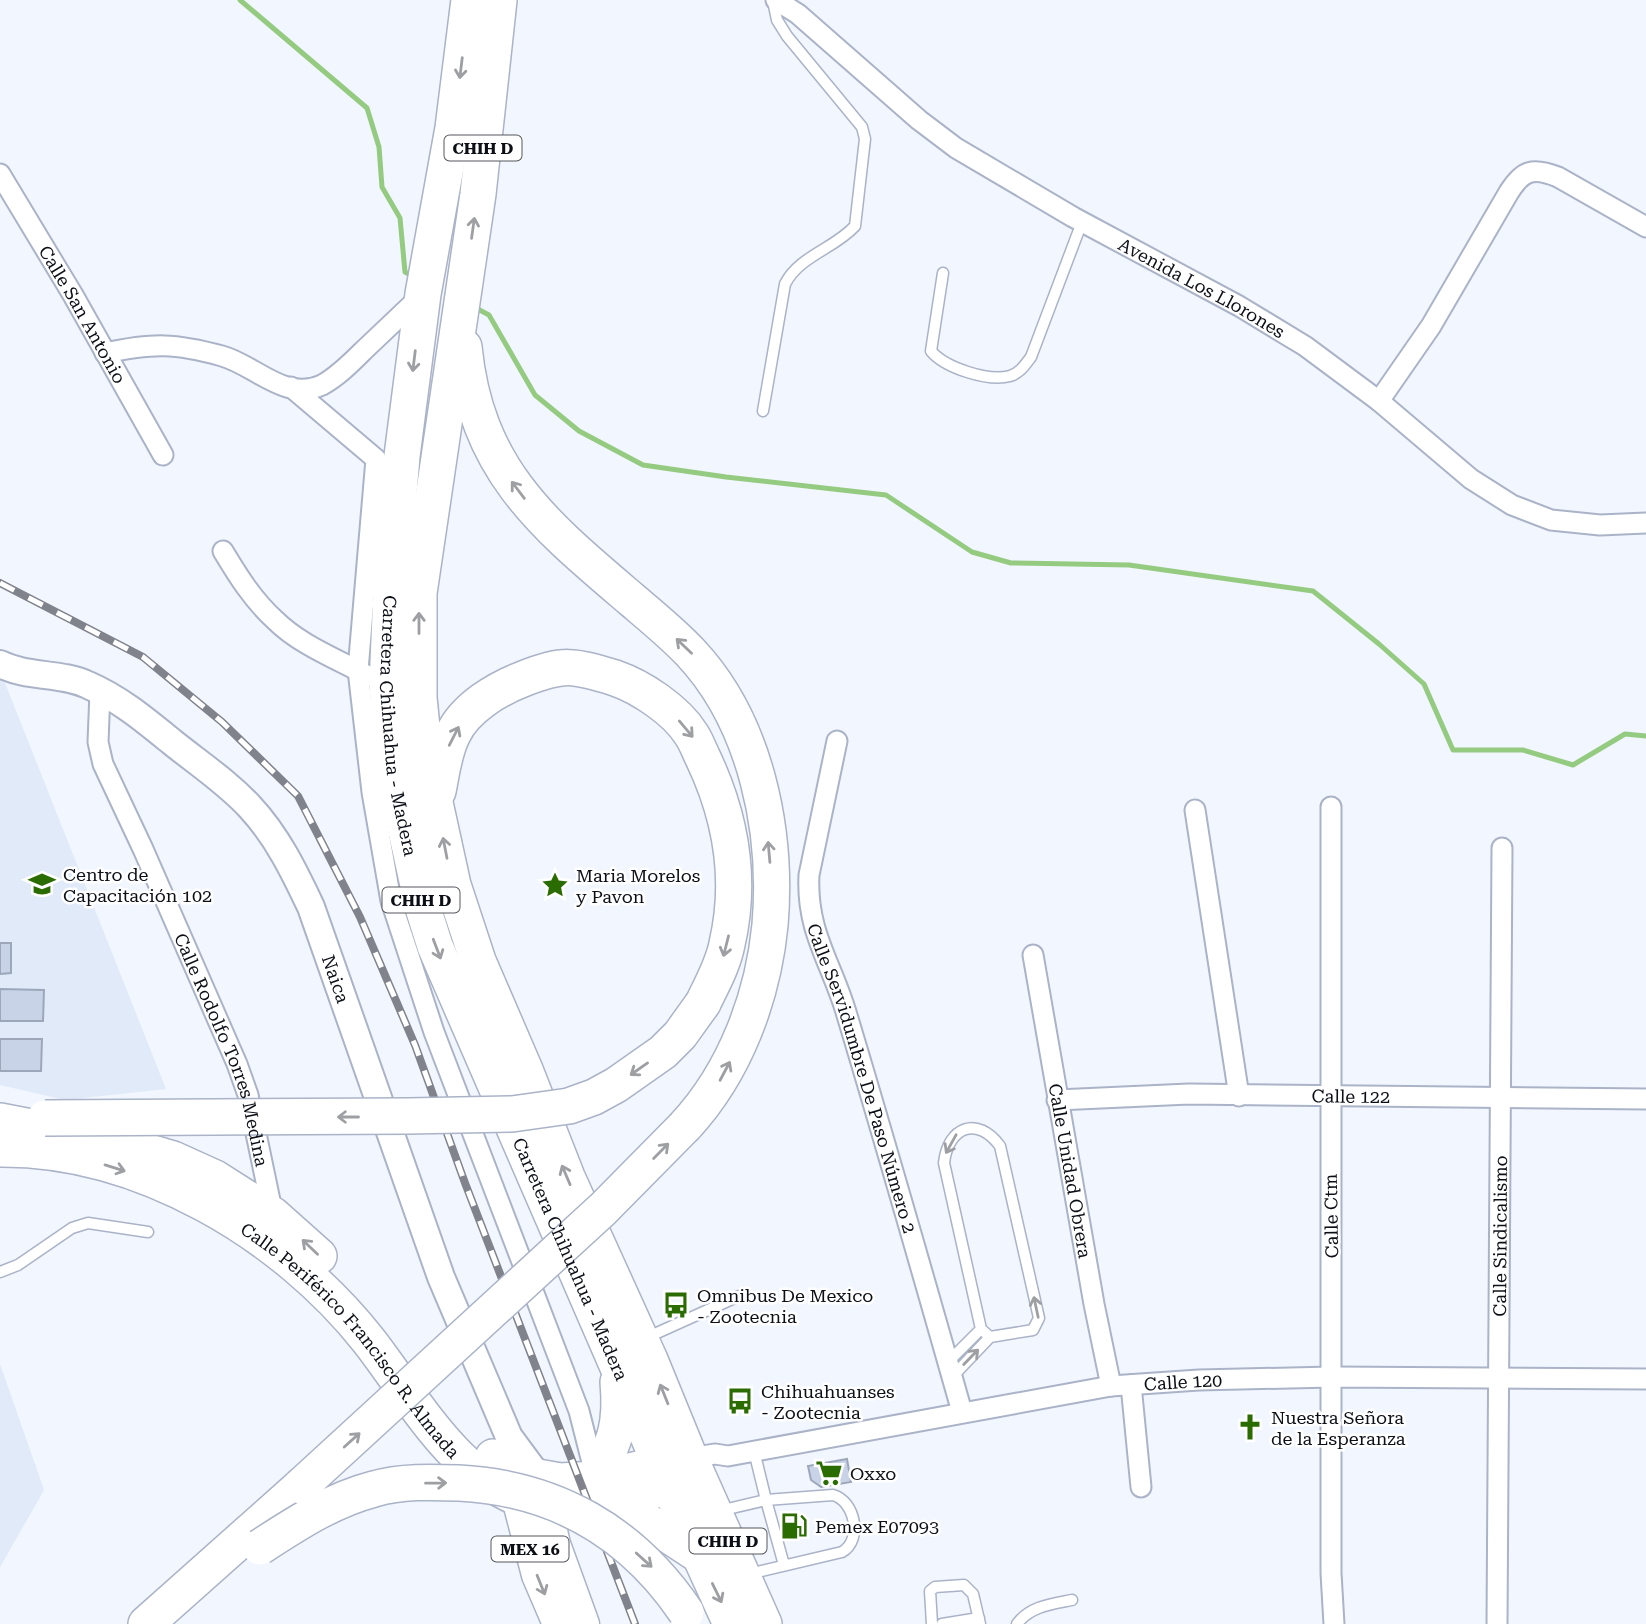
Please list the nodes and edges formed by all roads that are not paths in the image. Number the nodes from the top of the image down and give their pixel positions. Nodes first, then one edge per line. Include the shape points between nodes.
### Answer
1 (469, 0) edge
2 (499, 0) edge
3 (774, 0) edge
4 (0, 174) edge
5 (1083, 222) junction
6 (1646, 227) edge
7 (943, 274) dead end
8 (424, 287) junction
9 (462, 305) junction
10 (105, 353) junction
11 (291, 387) junction
12 (1379, 401) junction
13 (763, 411) dead end
14 (163, 455) dead end
15 (1646, 523) edge
16 (223, 551) dead end
17 (0, 664) edge
18 (373, 678) junction
19 (100, 692) junction
20 (837, 741) dead end
21 (436, 801) junction
22 (1331, 807) dead end
23 (1195, 810) dead end
24 (1502, 848) dead end
25 (1033, 955) dead end
26 (1239, 1096) junction
27 (1329, 1097) junction
28 (1500, 1098) junction
29 (1057, 1100) junction
30 (1646, 1100) edge
31 (11, 1125) edge
32 (273, 1215) junction
33 (148, 1232) dead end
34 (0, 1272) edge
35 (739, 1296) dead end
36 (981, 1329) junction
37 (990, 1337) junction
38 (641, 1340) junction
39 (616, 1364) junction
40 (950, 1370) junction
41 (1332, 1377) junction
42 (1498, 1378) junction
43 (1646, 1379) edge
44 (1121, 1385) junction
45 (962, 1412) junction
46 (754, 1451) junction
47 (680, 1471) junction
48 (1141, 1487) dead end
49 (529, 1489) junction
50 (606, 1489) junction
51 (766, 1500) junction
52 (715, 1511) junction
53 (714, 1550) junction
54 (784, 1565) junction
55 (743, 1576) junction
56 (1072, 1600) dead end
57 (689, 1618) edge
58 (980, 1621) edge
59 (146, 1624) edge
60 (170, 1624) edge
61 (558, 1624) edge
62 (584, 1624) edge
63 (731, 1624) edge
64 (764, 1624) edge
65 (932, 1624) edge
66 (942, 1624) edge
67 (1017, 1624) edge
68 (1334, 1624) edge
69 (1497, 1624) edge

1 -> 8 highway, Carretera Chihuahua - Madera / CHIH D via 453,128
9 -> 2 highway, Carretera Chihuahua - Madera / CHIH D
3 - 5 street, Avenida Los Llorones via 798,14 957,148
3 - 13 lane via 777,20 787,36 857,118 866,139 855,226 801,264 785,284
4 - 10 street, Calle San Antonio
5 - 7 lane via 1031,357 1013,375 954,369 931,351
5 - 12 street, Avenida Los Llorones via 1239,306 1305,346
6 - 12 street via 1558,177 1545,172 1523,174 1431,326
8 - 11 street via 333,378 310,389
8 -> 18 highway, Carretera Chihuahua - Madera / CHIH D via 402,456 391,592
21 -> 9 highway, Carretera Chihuahua - Madera / CHIH D via 425,757 419,698 419,593
59 -> 9 highway, bridge via 603,1209 703,1107 735,1052 766,959 772,884 767,833 751,757 737,721 691,653 551,530 496,460 479,419 466,360
10 - 11 street via 167,344 226,356 268,380
10 - 14 street, Calle San Antonio
11 - 18 street via 376,459
12 - 15 street, Avenida Los Llorones via 1471,479 1512,505 1551,520
16 - 18 street via 249,593 276,622 305,643
17 - 19 street, Naica via 88,685
18 -> 39 highway, Carretera Chihuahua - Madera / CHIH D via 435,946
18 - 50 street via 372,792 391,901 434,1032
19 - 32 street, Calle Rodolfo Torres Medina via 98,742 103,764 237,1064 248,1095
19 - 49 street, Naica via 134,710 222,780 250,807 295,872 312,907 441,1278
20 - 40 street, Calle Servidumbre De Paso Número 2 via 809,875 811,915 846,1011
21 -> 31 highway, bridge via 446,752 468,713 511,684 549,669 579,667 629,683 660,702 691,733 721,798 732,847 734,885 721,965 703,1003 663,1052 594,1097 569,1106 512,1114
38 -> 21 highway, Carretera Chihuahua - Madera / CHIH D via 567,1177 478,961 453,885
22 - 27 street, Calle Ctm
23 - 26 street
24 - 28 street, Calle Sindicalismo
25 - 29 street, Calle Unidad Obrera
26 - 27 street, Calle 122
26 - 29 street, Calle 122
27 - 28 street, Calle 122
27 - 41 street, Calle Ctm
28 - 30 street, Calle 122
28 - 42 street, Calle Sindicalismo
29 - 44 street, Calle Unidad Obrera via 1094,1304
31 - 32 highway, Calle Periférico Francisco R. Almada via 129,1146 173,1159 215,1178
31 -> 49 highway, Calle Periférico Francisco R. Almada via 55,1153 140,1176 192,1197 279,1250 366,1338 467,1465 489,1483
49 -> 32 highway, Calle Periférico Francisco R. Almada via 461,1425 402,1347 339,1276
33 - 34 lane via 88,1223
35 - 38 lane
36 - 37 lane
37 -> 36 lane via 1033,1330 1039,1318 1000,1146 975,1128 950,1140 944,1163
36 - 40 lane
40 -> 37 lane
47 -> 38 highway, Carretera Chihuahua - Madera / CHIH D
39 - 47 highway, Carretera Chihuahua - Madera / CHIH D
39 - 50 highway via 620,1411
40 - 45 street, Calle Servidumbre De Paso Número 2
41 - 42 street, Calle 120
41 - 44 street, Calle 120
41 - 68 street, Calle Ctm
42 - 43 street, Calle 120
42 - 69 street, Calle Sindicalismo
44 - 45 street, Calle 120
44 - 48 street, Calle Unidad Obrera
45 - 46 street, Calle 120
46 - 47 street, Calle 120 via 715,1454
46 - 51 lane
47 - 50 highway, Calle Periférico Francisco R. Almada
47 - 52 highway, CHIH D
47 - 53 highway, CHIH D
49 - 50 highway, Calle Periférico Francisco R. Almada via 580,1481
49 -> 61 main road, MEX 16 via 537,1575
49 - 62 main road, MEX 16
50 - 53 highway
51 - 52 lane
51 - 54 lane
51 - 54 lane via 833,1495 849,1506 854,1529 851,1545 842,1552
52 - 53 highway, CHIH D
53 - 55 highway, CHIH D
53 -> 63 highway, CHIH D
54 - 55 lane
55 - 64 highway, CHIH D
56 - 67 lane via 1032,1611
60 -> 57 highway, bridge via 260,1547 329,1505 375,1488 439,1482 532,1494 608,1531 653,1568
58 - 65 lane via 968,1587 935,1587 928,1594
58 - 66 lane

